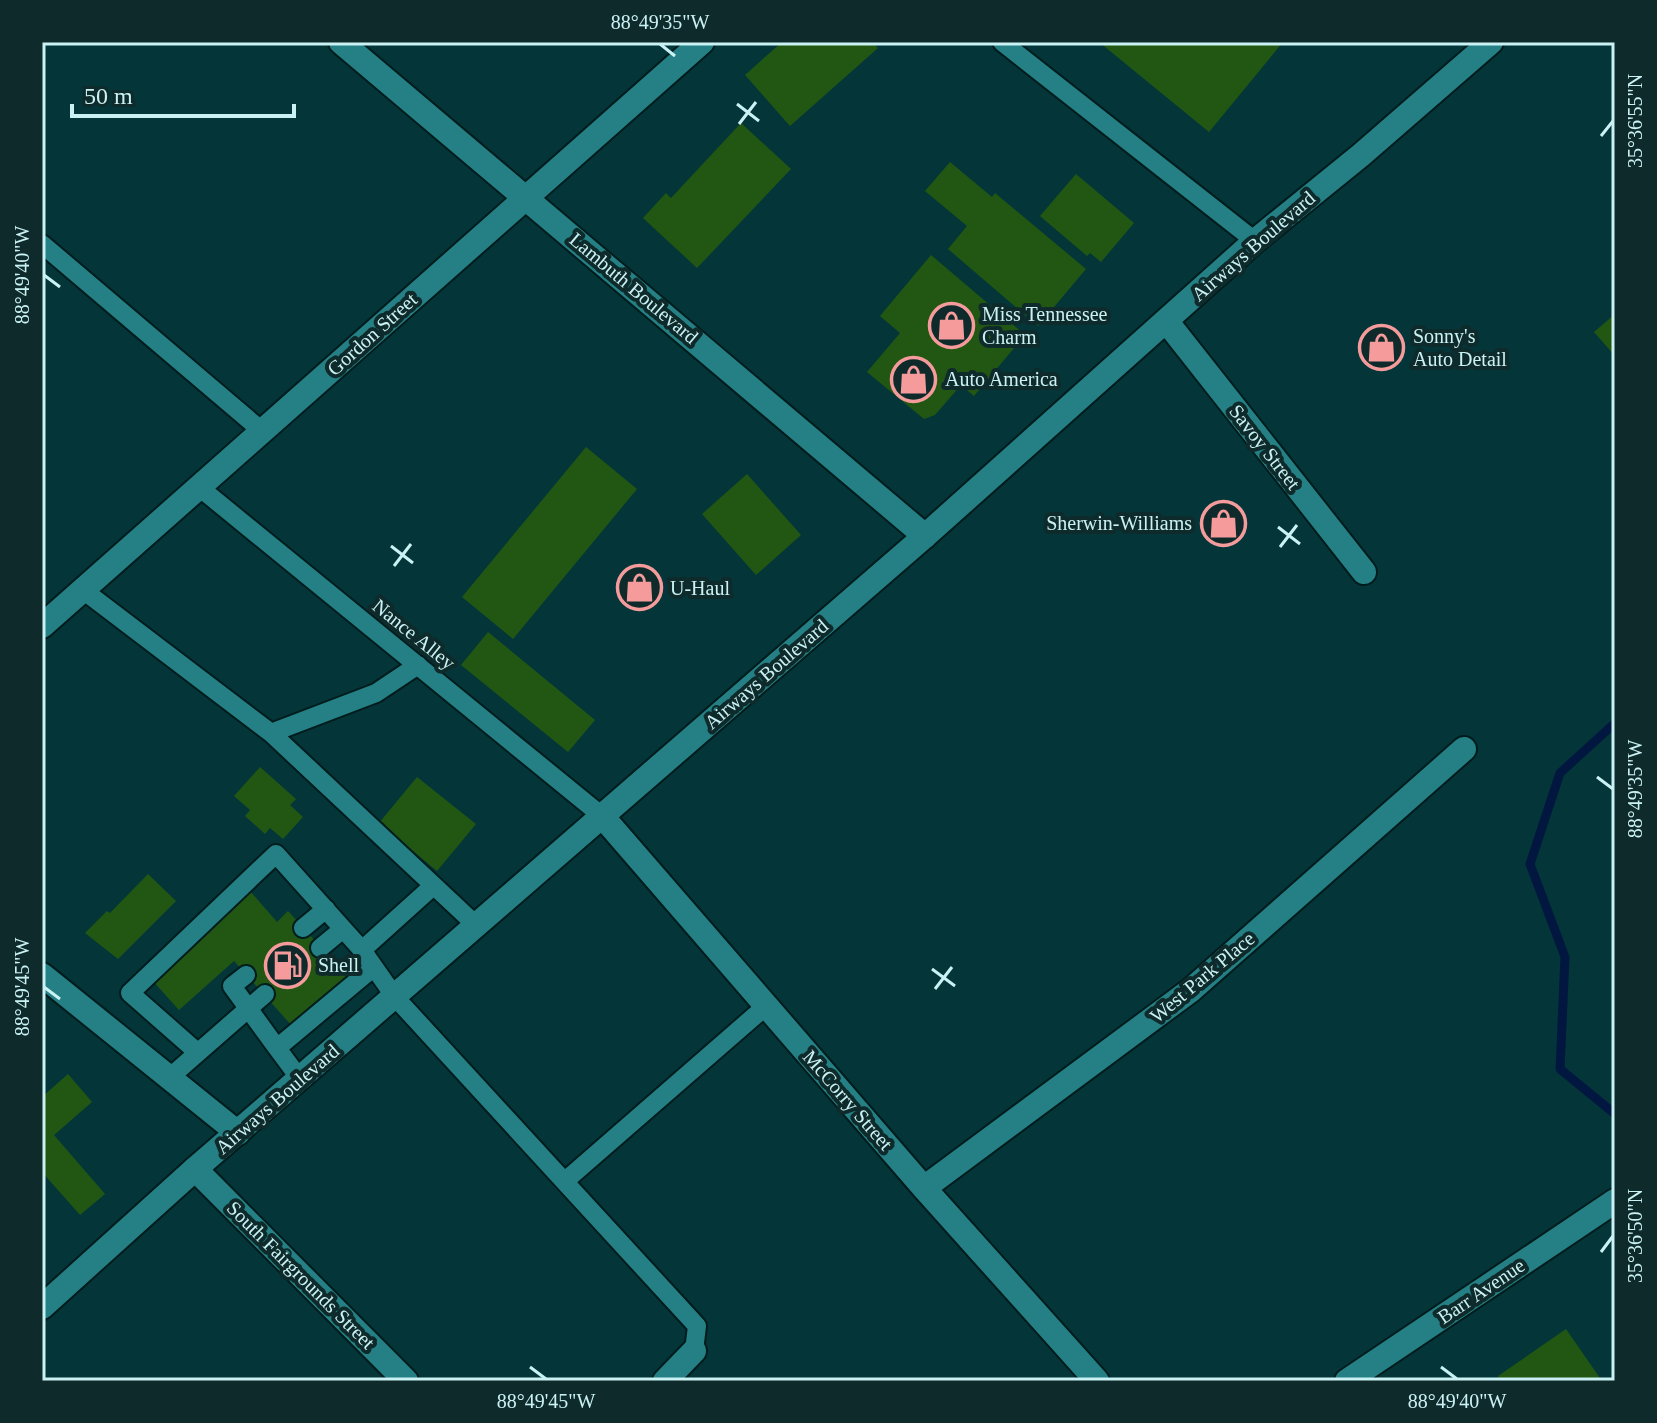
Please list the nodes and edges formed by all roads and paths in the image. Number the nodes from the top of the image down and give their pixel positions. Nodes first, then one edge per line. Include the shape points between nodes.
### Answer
1 (341, 42) edge
2 (702, 42) edge
3 (1002, 42) edge
4 (1491, 42) edge
5 (527, 197) junction
6 (1255, 241) junction
7 (42, 244) edge
8 (1167, 322) junction
9 (262, 431) junction
10 (199, 487) junction
11 (925, 536) junction
12 (1364, 572) dead end
13 (83, 590) junction
14 (42, 626) edge
15 (418, 665) junction
16 (271, 733) junction
17 (1464, 749) dead end
18 (602, 816) junction
19 (433, 886) junction
20 (326, 909) junction
21 (477, 926) junction
22 (303, 928) dead end
23 (343, 929) junction
24 (320, 948) dead end
25 (362, 950) junction
26 (374, 967) junction
27 (42, 975) edge
28 (246, 975) dead end
29 (265, 994) dead end
30 (395, 997) junction
31 (766, 1006) junction
32 (248, 1008) junction
33 (277, 1048) junction
34 (196, 1051) junction
35 (169, 1078) junction
36 (300, 1079) junction
37 (238, 1133) junction
38 (195, 1169) junction
39 (565, 1181) junction
40 (924, 1188) junction
41 (1615, 1201) edge
42 (47, 1297) edge
43 (694, 1351) joint
44 (406, 1381) edge
45 (665, 1381) edge
46 (1097, 1381) edge
47 (1347, 1381) edge

1 - 5 street, Lambuth Boulevard
2 - 5 street, Gordon Street
3 - 6 lane
4 - 6 street, Airways Boulevard
5 - 9 street, Gordon Street
5 - 11 street, Lambuth Boulevard
6 - 8 street, Airways Boulevard
7 - 9 lane
8 - 11 street, Airways Boulevard
8 - 12 street, Savoy Street
9 - 10 street, Gordon Street
10 - 13 street, Gordon Street
10 - 15 lane, Nance Alley
11 - 18 street, Airways Boulevard
13 - 14 street, Gordon Street
13 - 16 lane
15 - 16 lane via 376,693
15 - 18 lane, Nance Alley
16 - 19 lane
17 - 40 street, West Park Place via 1191,990
18 - 21 street, Airways Boulevard
18 - 31 street, McCorry Street
19 - 21 lane
19 - 25 lane
20 - 22 lane
20 - 23 lane
20 - 34 lane via 276,854 130,993
21 - 30 street, Airways Boulevard
23 - 24 lane
23 - 25 lane
25 - 26 lane
26 - 30 lane
26 - 33 lane
27 - 35 street
28 - 32 lane via 232,986
29 - 32 lane
30 - 36 street, Airways Boulevard
30 - 39 lane
31 - 39 lane
31 - 40 street, McCorry Street
32 - 33 lane
32 - 34 lane
33 - 36 lane
34 - 35 lane
35 - 37 street
36 - 37 street, Airways Boulevard
37 - 38 street, Airways Boulevard
38 - 42 street, Airways Boulevard
38 - 44 street, South Fairgrounds Street
39 - 43 lane via 697,1326
40 - 46 street, McCorry Street
41 - 47 street, Barr Avenue
43 - 45 street

